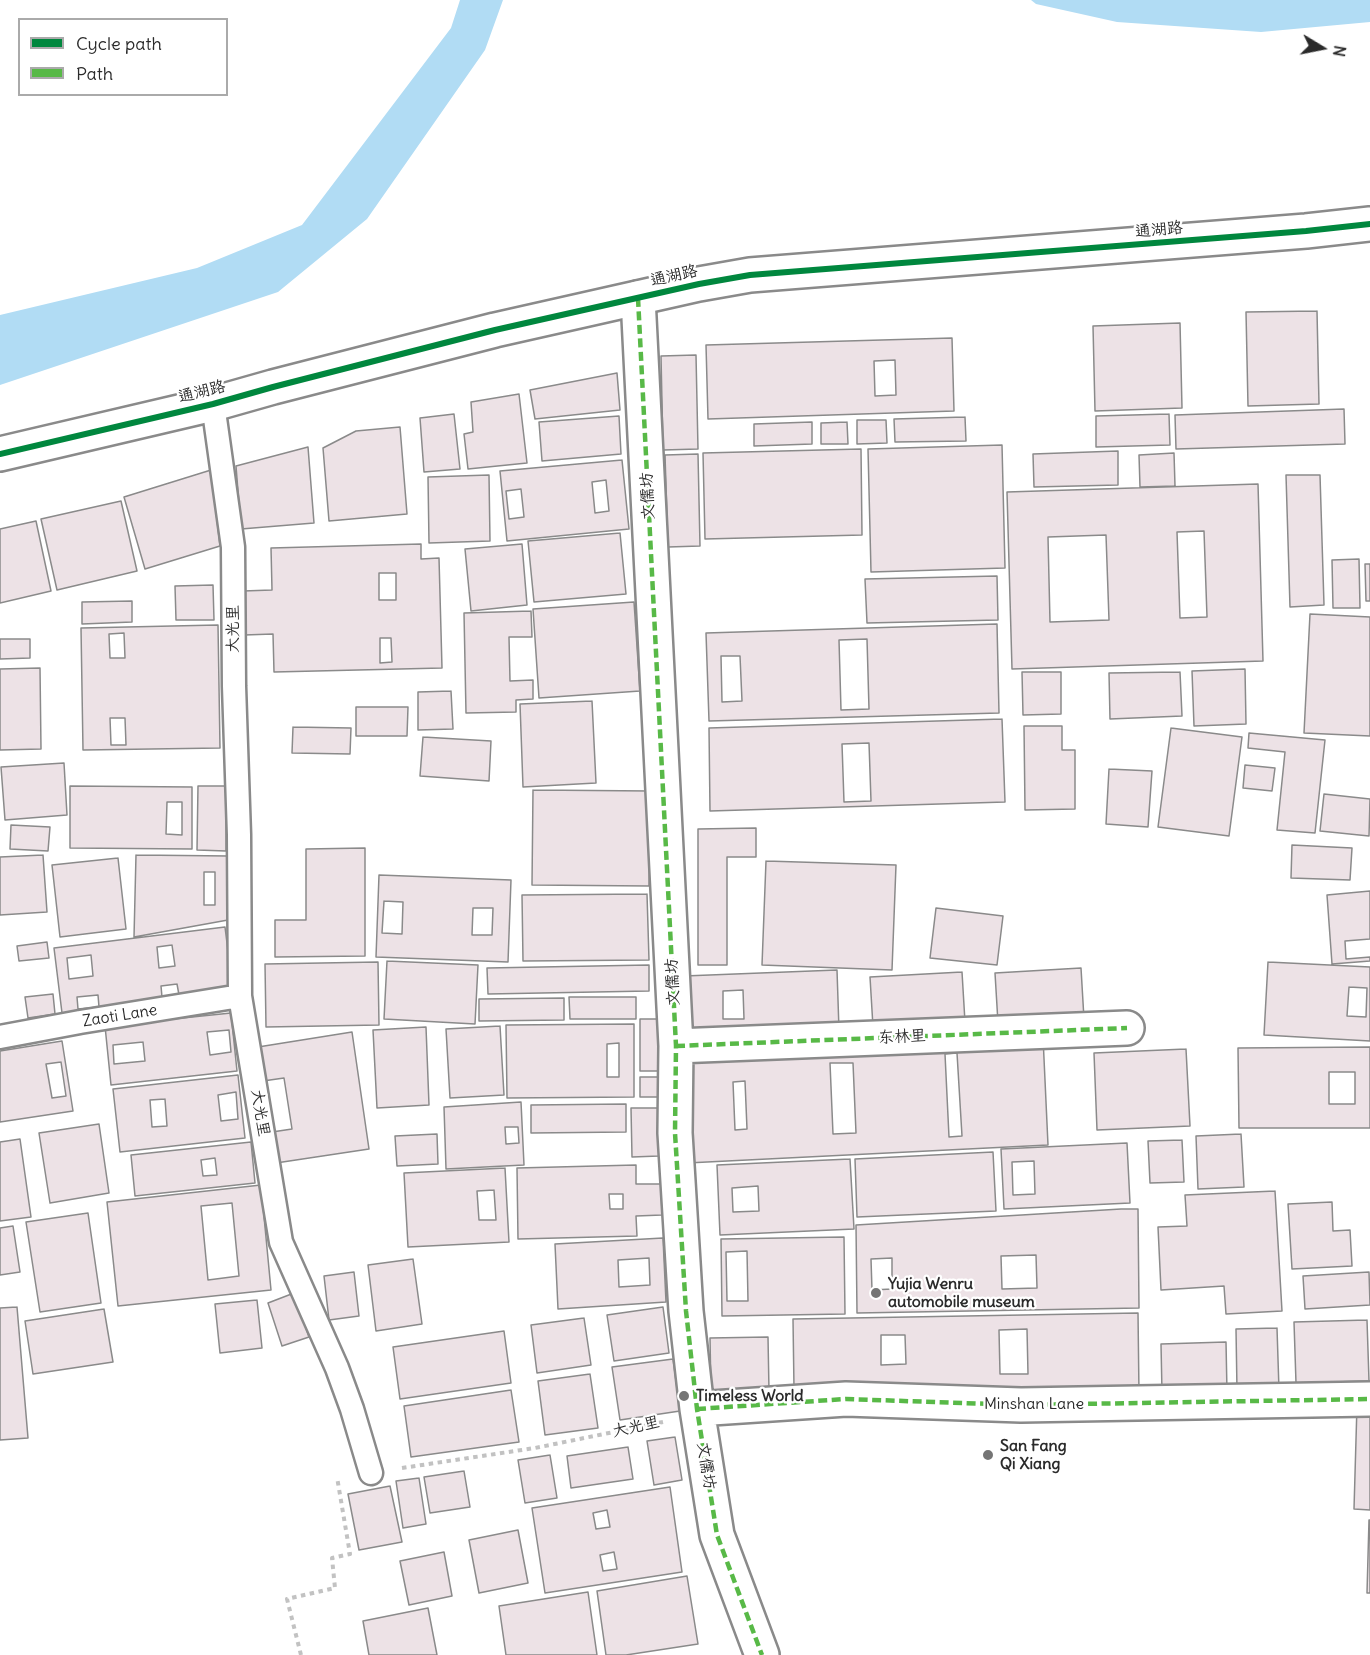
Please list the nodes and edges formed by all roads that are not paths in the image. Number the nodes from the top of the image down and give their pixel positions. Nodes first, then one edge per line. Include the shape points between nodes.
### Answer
1 (1370, 224) edge
2 (638, 298) junction
3 (213, 404) junction
4 (0, 454) edge
5 (240, 996) junction
6 (1127, 1028) dead end
7 (0, 1037) edge
8 (676, 1046) junction
9 (1370, 1400) edge
10 (697, 1408) junction
11 (371, 1473) road end
12 (762, 1655) edge

1 - 2 street, 通湖路 via 750,276
2 - 3 street, 通湖路 via 495,330
2 - 8 street, 文儒坊
3 - 4 street, 通湖路
3 - 5 lane, 大光里 via 233,547
5 - 7 lane, Zaoti Lane
5 - 11 lane, 大光里 via 281,1242 337,1368
6 - 8 street, 东林里
8 - 10 street, 文儒坊 via 675,1133 686,1311
9 - 10 street, Minshan Lane via 1021,1405 846,1399
10 - 12 street, 文儒坊 via 717,1535

